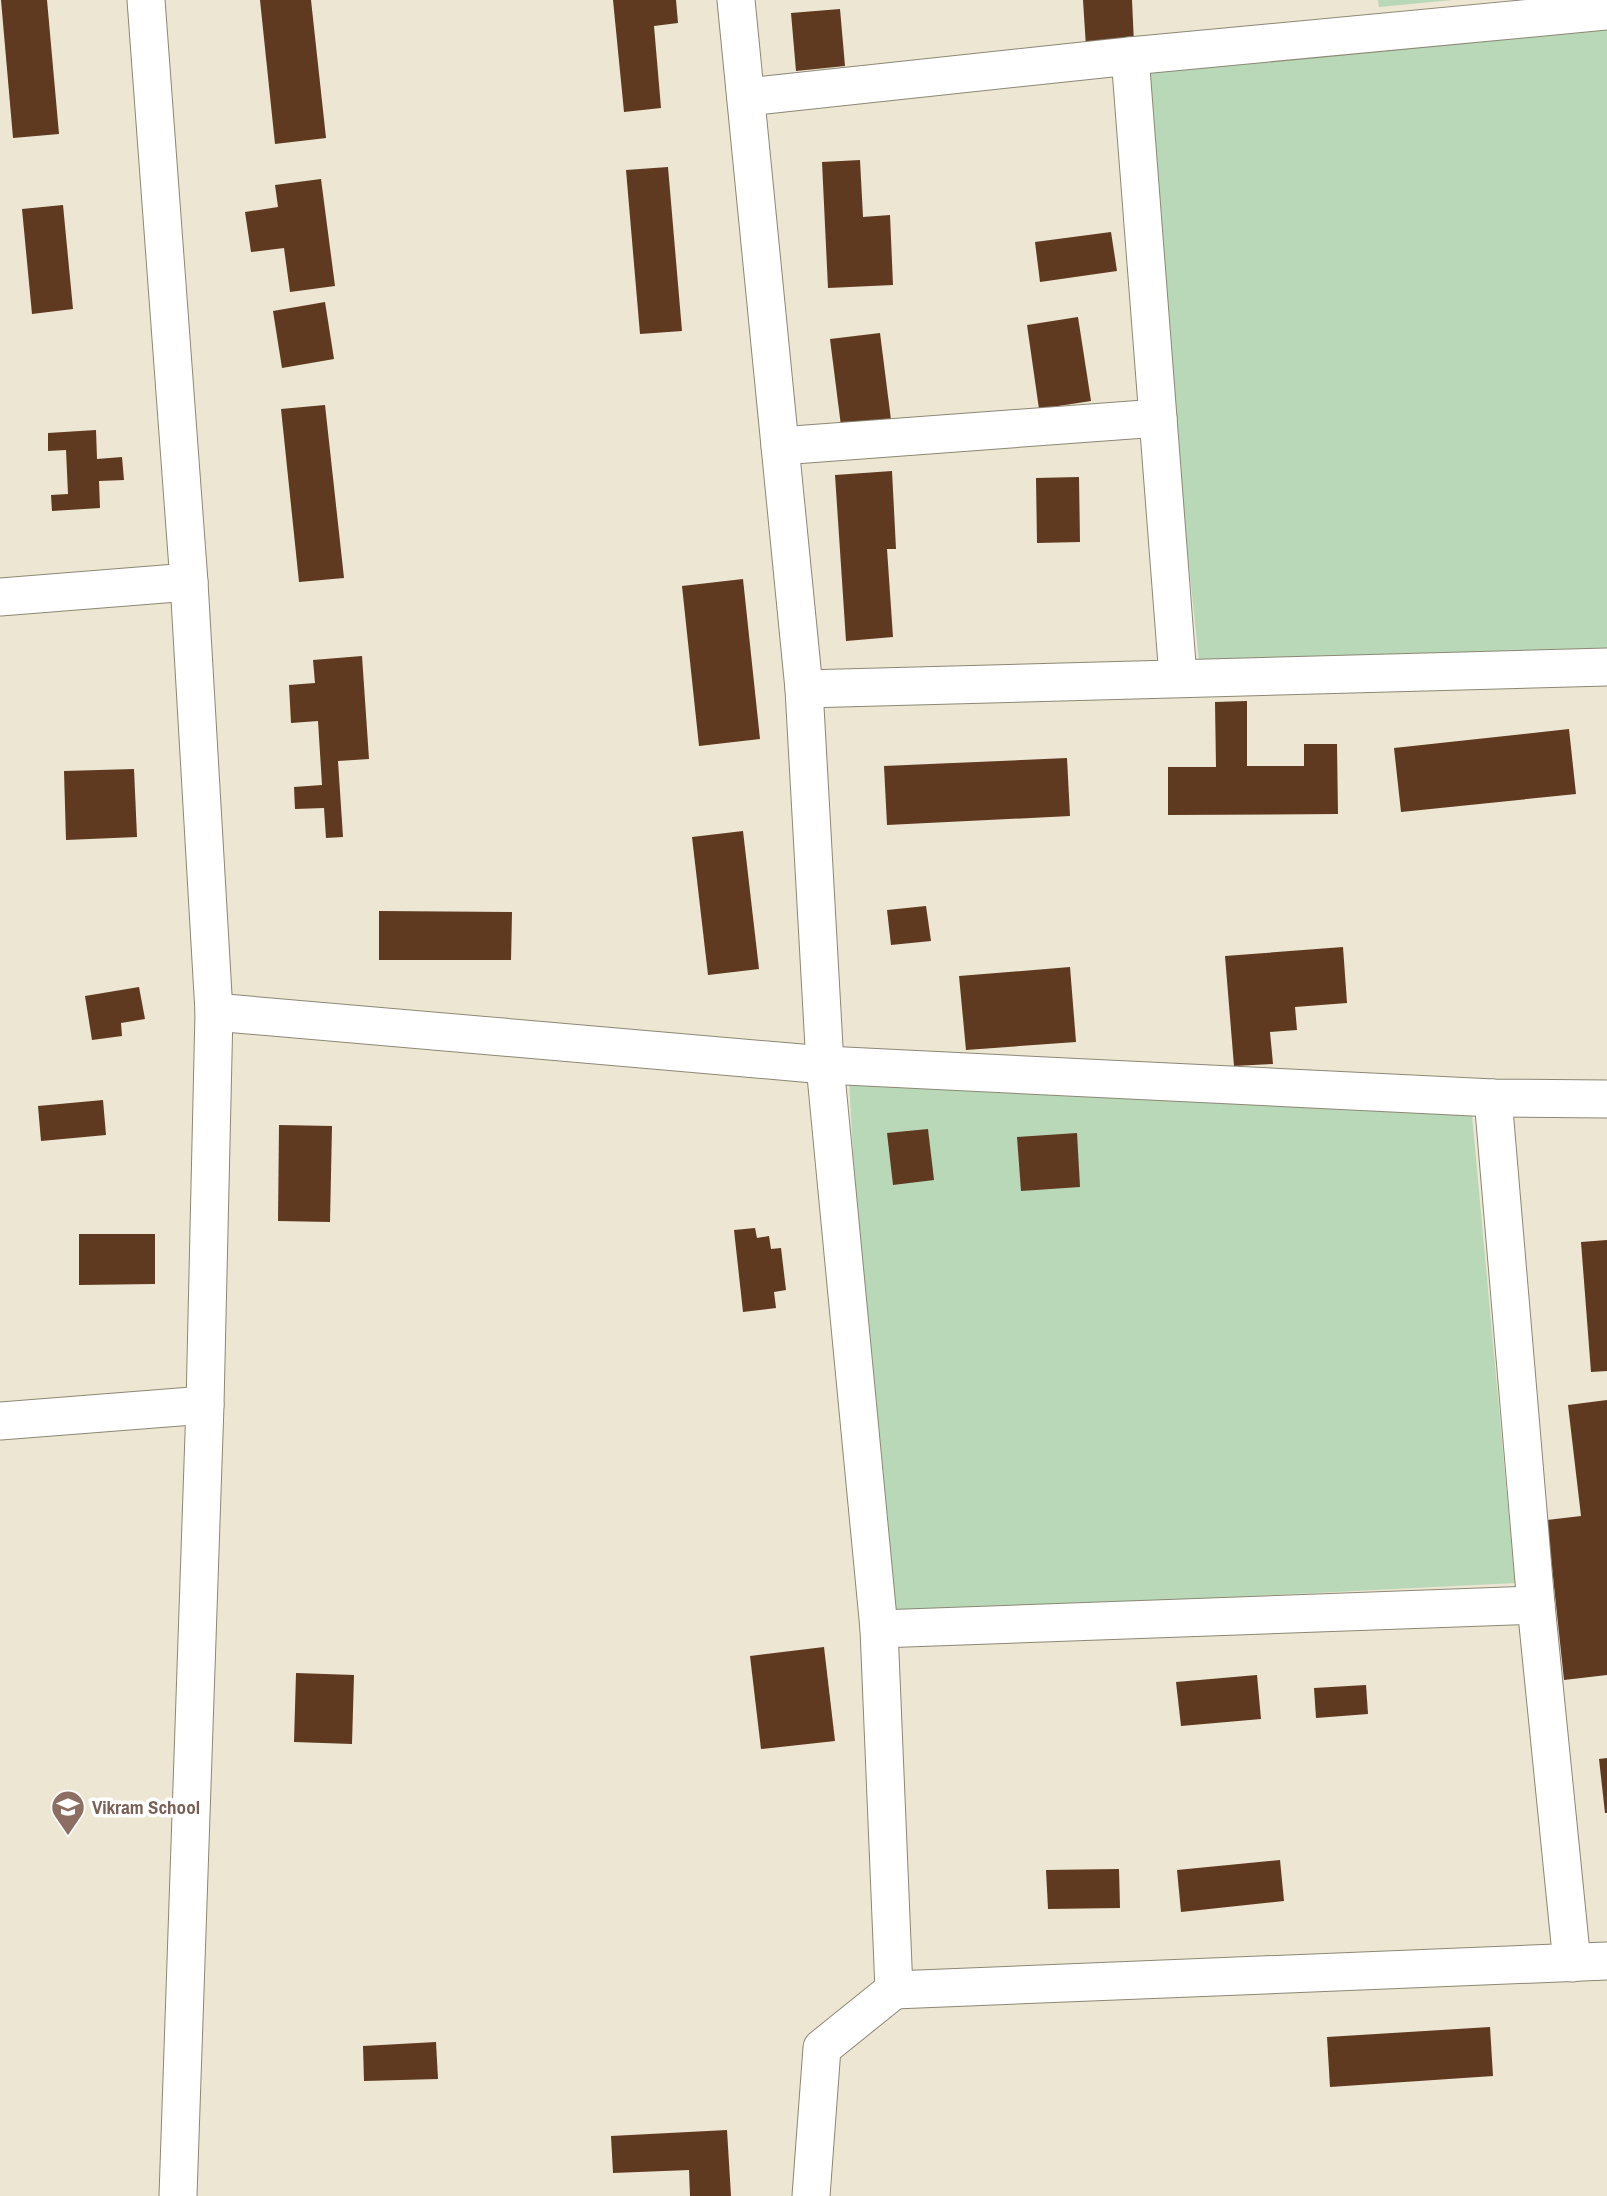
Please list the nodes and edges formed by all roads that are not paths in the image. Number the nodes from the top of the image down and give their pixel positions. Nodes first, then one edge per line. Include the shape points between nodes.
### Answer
1 (146, 0) edge
2 (736, 0) edge
3 (1607, 11) edge
4 (1130, 56) junction
5 (746, 97) junction
6 (1158, 418) junction
7 (780, 446) junction
8 (189, 582) junction
9 (0, 597) edge
10 (1607, 667) edge
11 (1178, 677) junction
12 (804, 689) junction
13 (214, 1012) junction
14 (825, 1065) junction
15 (1493, 1098) junction
16 (1607, 1099) edge
17 (205, 1405) junction
18 (0, 1421) edge
19 (1535, 1605) junction
20 (879, 1629) junction
21 (1589, 1962) edge
22 (894, 1990) junction
23 (178, 2196) edge
24 (811, 2196) edge

1 - 8 street
2 - 5 street
3 - 4 street
4 - 5 street
4 - 6 street
5 - 7 street
6 - 7 street
6 - 11 street
7 - 12 street
8 - 9 street
8 - 13 street
10 - 11 street
11 - 12 street
12 - 14 street
13 - 14 street
13 - 17 street
14 - 15 street
14 - 20 street
15 - 16 street
15 - 19 street
17 - 18 street
17 - 23 street
19 - 20 street
19 - 21 street
20 - 22 street
21 - 22 street
22 - 24 street via 822,2048

